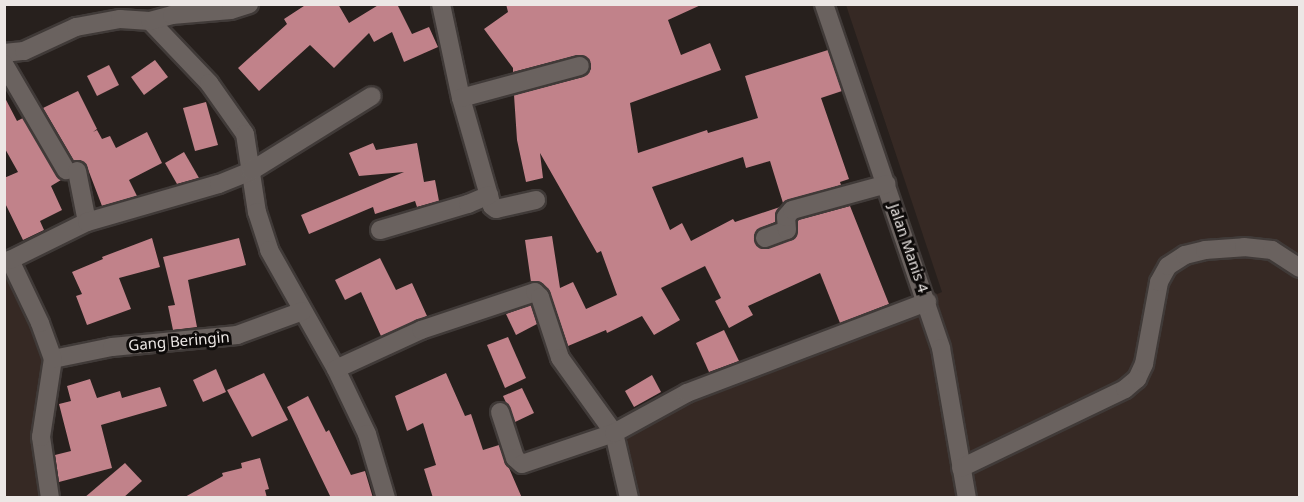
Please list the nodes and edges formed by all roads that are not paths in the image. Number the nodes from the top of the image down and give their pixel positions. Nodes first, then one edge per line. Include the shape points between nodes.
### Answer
1 (249, 4) edge
2 (441, 4) edge
3 (824, 4) edge
4 (171, 10) edge
5 (150, 21) junction
6 (4, 53) edge
7 (4, 64) edge
8 (580, 66) dead end
9 (372, 96) dead end
10 (461, 98) junction
11 (251, 171) junction
12 (879, 187) junction
13 (489, 195) junction
14 (536, 200) dead end
15 (87, 222) junction
16 (380, 230) dead end
17 (765, 238) dead end
18 (1299, 268) edge
19 (927, 302) junction
20 (303, 310) junction
21 (52, 359) junction
22 (336, 369) junction
23 (500, 412) dead end
24 (614, 433) junction
25 (960, 468) junction
26 (50, 498) edge
27 (386, 498) edge
28 (630, 498) edge
29 (967, 498) edge

1 - 4 street via 231,10
2 - 10 street
3 - 12 street, Jalan Manis 4
4 - 5 street
5 - 6 street via 120,19 76,27 24,51
5 - 11 street via 209,83 233,117 244,134
7 - 15 street via 72,171
8 - 10 street
9 - 11 street
10 - 13 street
11 - 15 street
11 - 20 street via 257,212 269,250
12 - 17 street via 792,210 786,217 787,230
12 - 19 street, Jalan Manis 4
13 - 14 street via 496,209
13 - 16 street
15 - 21 street via 10,260 40,323
18 - 25 street via 1272,250 1244,247 1185,255 1168,266 1159,282 1144,364 1137,379 1125,389
19 - 24 street via 687,393
19 - 25 street, Jalan Manis 4 via 949,385
20 - 21 street, Gang Beringin via 237,335 112,347
20 - 22 street
21 - 26 street via 41,437
22 - 24 street via 421,330 535,292 560,358
22 - 27 street via 367,434
23 - 24 street via 515,458 522,464
24 - 28 street
25 - 29 street, Jalan Manis 4

